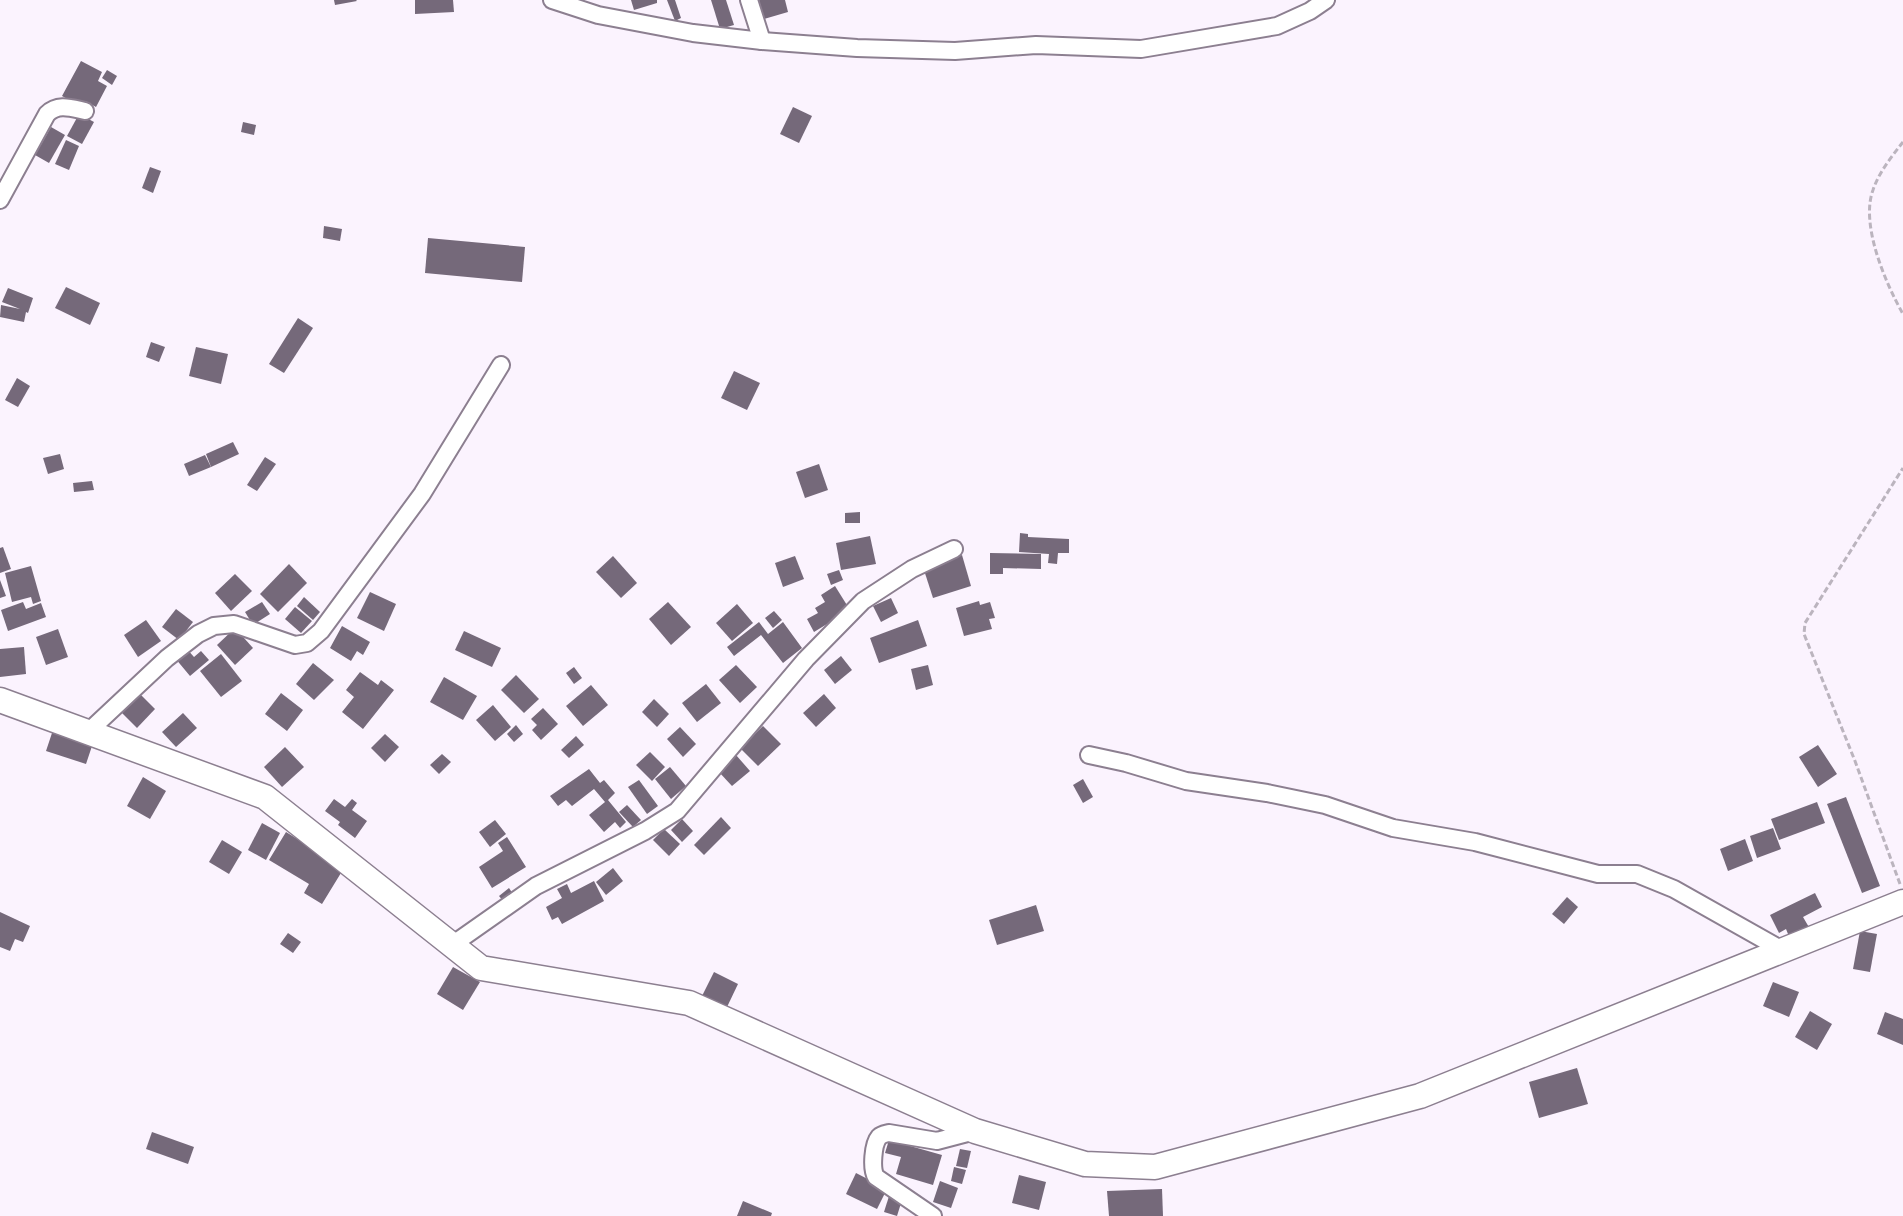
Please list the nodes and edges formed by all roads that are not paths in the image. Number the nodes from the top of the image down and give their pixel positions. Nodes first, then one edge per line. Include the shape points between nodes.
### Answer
1 (552, 0) edge
2 (749, 0) edge
3 (1326, 0) edge
4 (762, 41) junction
5 (85, 111) dead end
6 (0, 200) edge
7 (501, 365) dead end
8 (954, 549) dead end
9 (0, 700) edge
10 (88, 732) junction
11 (1089, 755) dead end
12 (1903, 902) edge
13 (452, 945) junction
14 (1784, 951) junction
15 (975, 1131) junction
16 (933, 1216) edge

1 - 4 street via 598,15
2 - 4 street
3 - 4 street via 1277,26 1141,49 1036,45 904,51
5 - 6 street via 64,106 47,114
7 - 10 street via 422,494 321,631 307,643 295,645 234,624 214,626 167,658
8 - 13 street via 912,569 862,601 806,659 677,811 536,886
9 - 10 street
10 - 13 street via 265,797
11 - 14 street via 1186,781 1325,805 1393,828 1475,842 1598,874 1637,874 1674,889
12 - 14 street
13 - 15 street via 481,968 689,1003
14 - 15 street via 1420,1096 1155,1167 1085,1164
15 - 16 street via 937,1141 889,1133 877,1139 872,1165 876,1177

